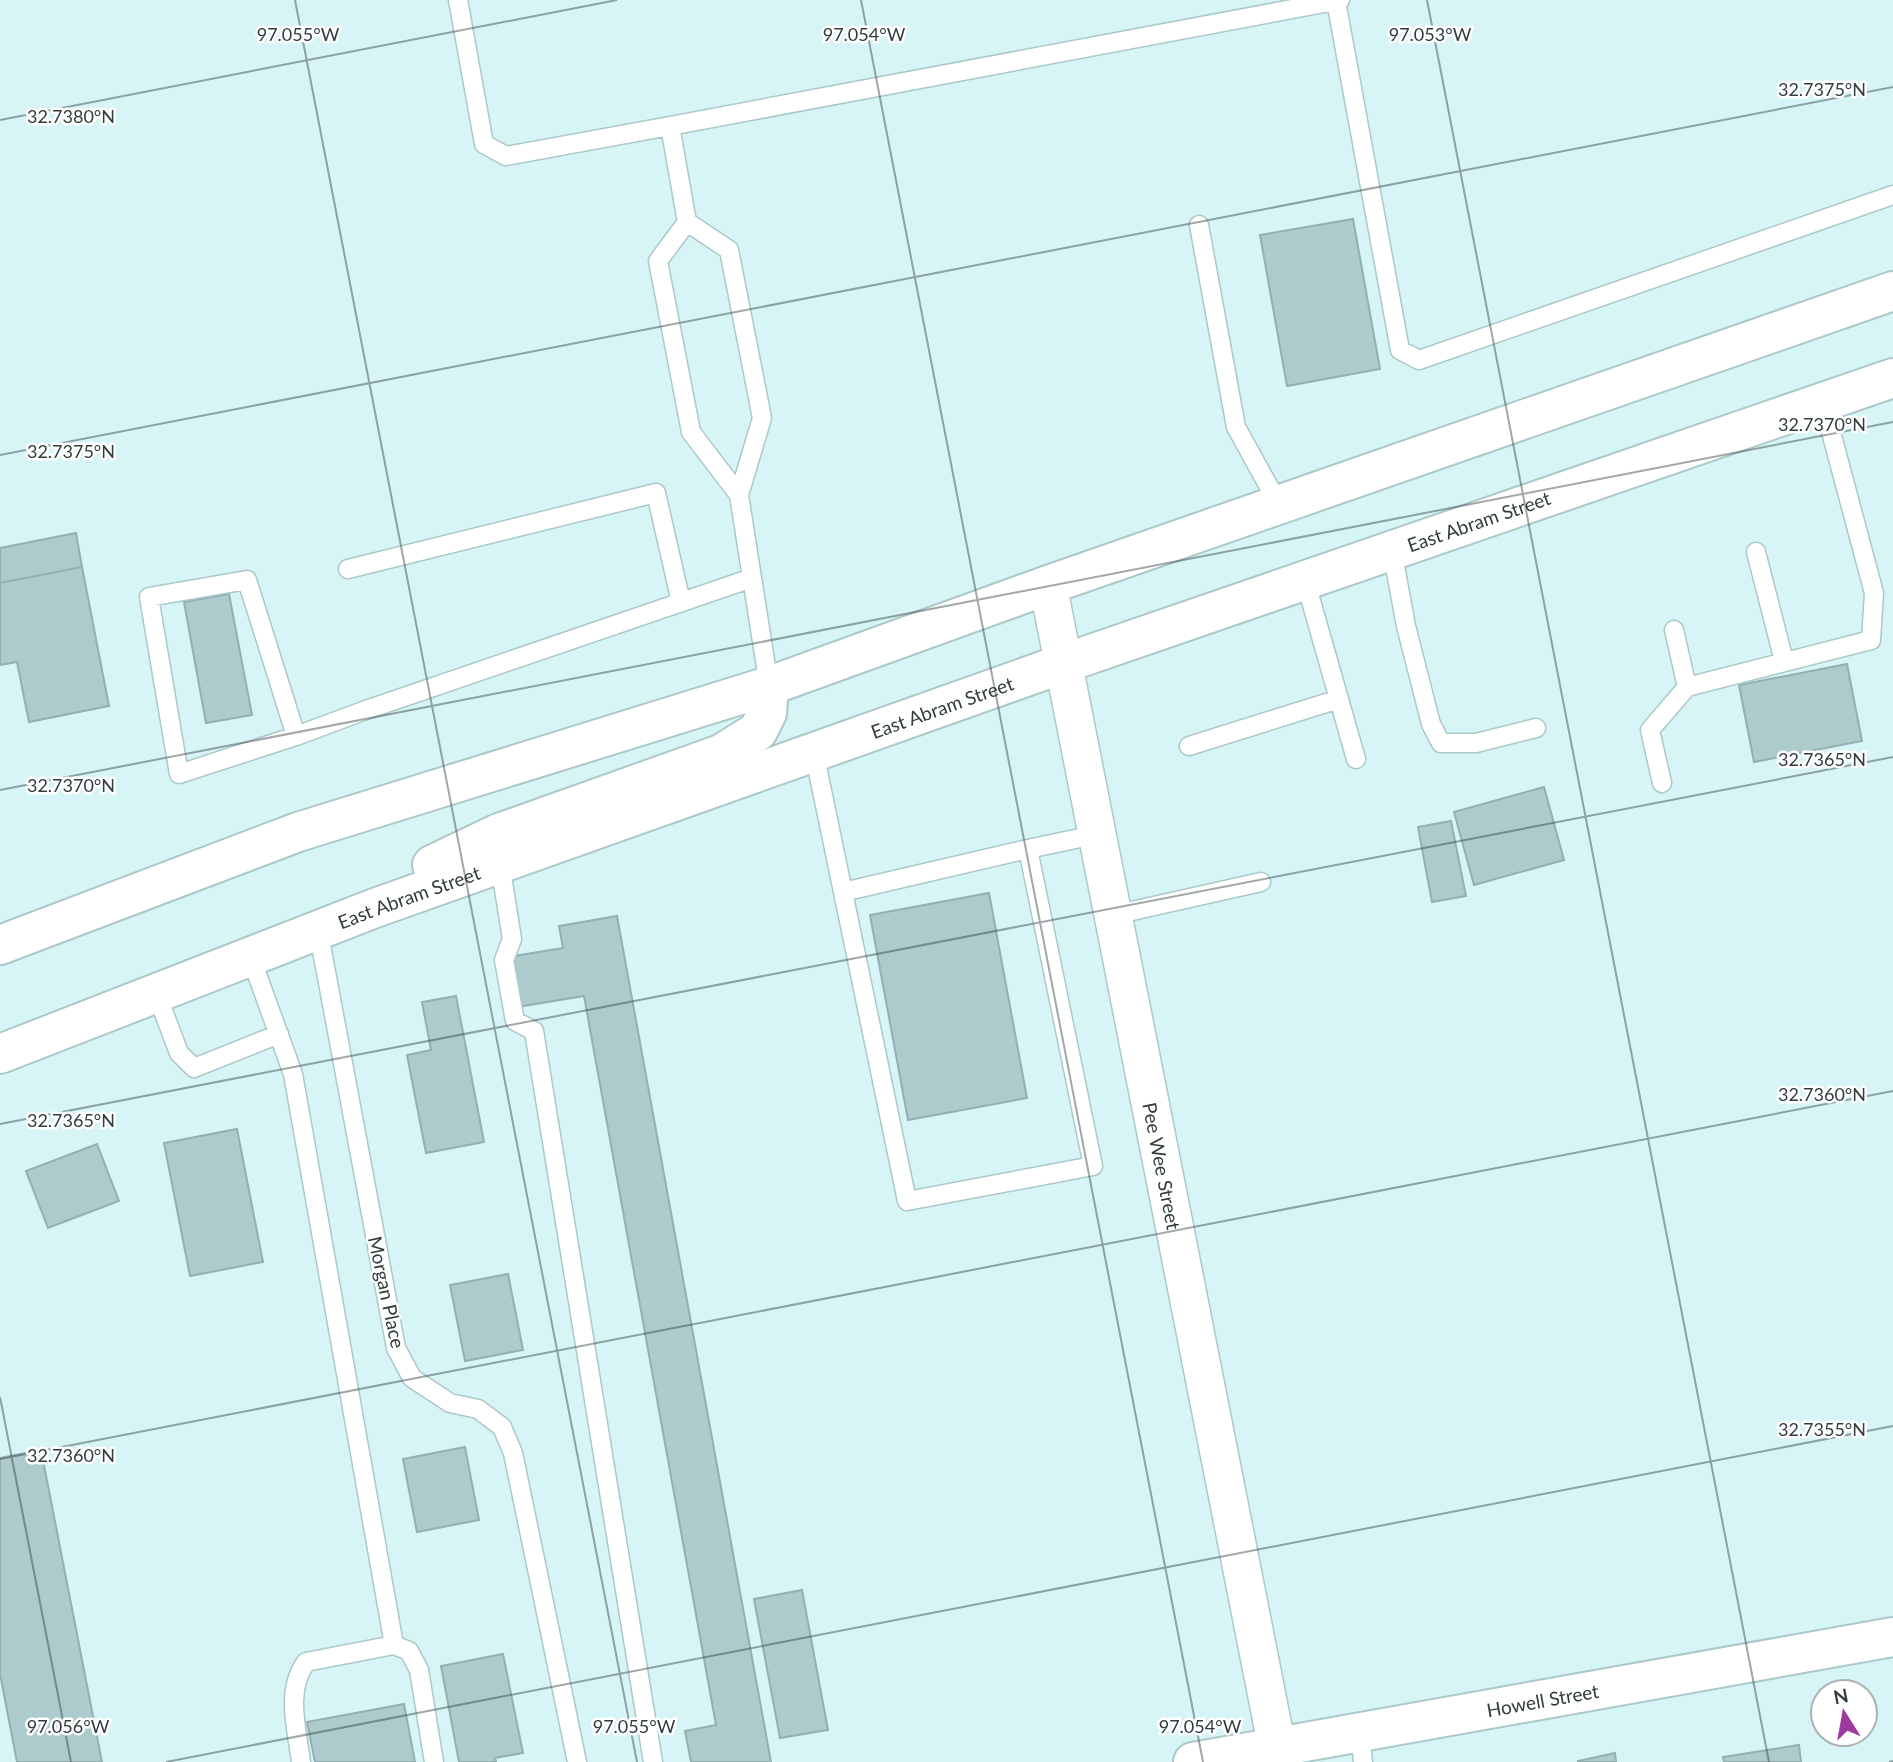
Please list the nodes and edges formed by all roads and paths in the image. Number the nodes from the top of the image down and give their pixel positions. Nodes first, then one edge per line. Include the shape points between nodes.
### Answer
1 (458, 0) edge
2 (1338, 0) edge
3 (670, 126) junction
4 (1893, 195) edge
5 (688, 222) junction
6 (1199, 225) dead end
7 (1893, 291) edge
8 (1893, 379) edge
9 (1823, 402) junction
10 (739, 495) junction
11 (1279, 505) junction
12 (1392, 551) junction
13 (1756, 552) dead end
14 (348, 569) dead end
15 (752, 578) junction
16 (1304, 580) junction
17 (1048, 585) junction
18 (681, 602) junction
19 (1674, 630) dead end
20 (1784, 661) junction
21 (1065, 663) junction
22 (769, 686) junction
23 (1688, 687) junction
24 (1339, 699) junction
25 (1536, 728) dead end
26 (296, 736) junction
27 (1189, 746) dead end
28 (814, 752) junction
29 (1356, 759) dead end
30 (1662, 783) dead end
31 (1098, 834) junction
32 (1028, 849) junction
33 (500, 864) junction
34 (1261, 882) dead end
35 (843, 892) junction
36 (375, 908) junction
37 (1114, 915) junction
38 (318, 929) junction
39 (0, 945) edge
40 (250, 955) junction
41 (156, 992) junction
42 (279, 1034) junction
43 (0, 1054) edge
44 (1893, 1637) edge
45 (394, 1645) junction
46 (1277, 1747) junction
47 (1362, 1747) edge
48 (301, 1762) edge
49 (434, 1762) edge
50 (577, 1762) edge
51 (653, 1762) edge
52 (1193, 1762) edge

1 - 3 lane via 484,144 506,156
2 - 3 lane
2 - 4 lane via 1400,350 1419,360
3 - 5 lane
5 - 10 lane via 729,250 762,418
5 - 10 lane via 658,261 660,274 691,432
6 - 11 lane via 1236,427
7 - 11 main road
8 - 9 main road, East Abram Street
9 - 12 main road, East Abram Street
9 - 20 lane via 1874,593 1871,639
10 - 15 lane
11 - 17 main road
12 - 16 main road, East Abram Street
12 - 25 lane via 1431,724 1441,743 1476,743
13 - 20 lane
14 - 18 lane via 656,493
15 - 18 lane
15 - 22 lane
16 - 21 main road, East Abram Street
16 - 24 lane
17 - 21 street, Pee Wee Street
17 - 22 main road
18 - 26 lane
19 - 23 lane
20 - 23 lane
21 - 28 main road, East Abram Street
21 - 31 street, Pee Wee Street
22 - 36 main road via 764,723 740,744 499,833 432,865
22 - 39 main road via 298,832
23 - 30 lane via 1650,730
24 - 27 lane
24 - 29 lane
26 - 26 lane via 179,774 149,597 247,580
28 - 33 main road, East Abram Street
28 - 35 lane
31 - 32 lane
31 - 37 street, Pee Wee Street
32 - 35 lane
32 - 35 lane via 1093,1166 907,1201
33 - 36 main road, East Abram Street
33 - 51 lane via 512,939 504,960 515,1021 534,1031
34 - 37 lane
36 - 38 main road, East Abram Street
37 - 46 street, Pee Wee Street
38 - 40 main road, East Abram Street
38 - 50 lane, Morgan Place via 396,1348 412,1378 450,1403 478,1409 502,1427 513,1453
40 - 41 main road, East Abram Street
40 - 42 lane
41 - 42 lane via 179,1053 194,1068
41 - 43 main road, East Abram Street
42 - 45 lane via 293,1074
44 - 47 main road, Howell Street
45 - 48 lane via 306,1662 297,1674 293,1695
45 - 49 lane via 409,1651 419,1670
46 - 47 main road, Howell Street
46 - 52 main road, Howell Street

